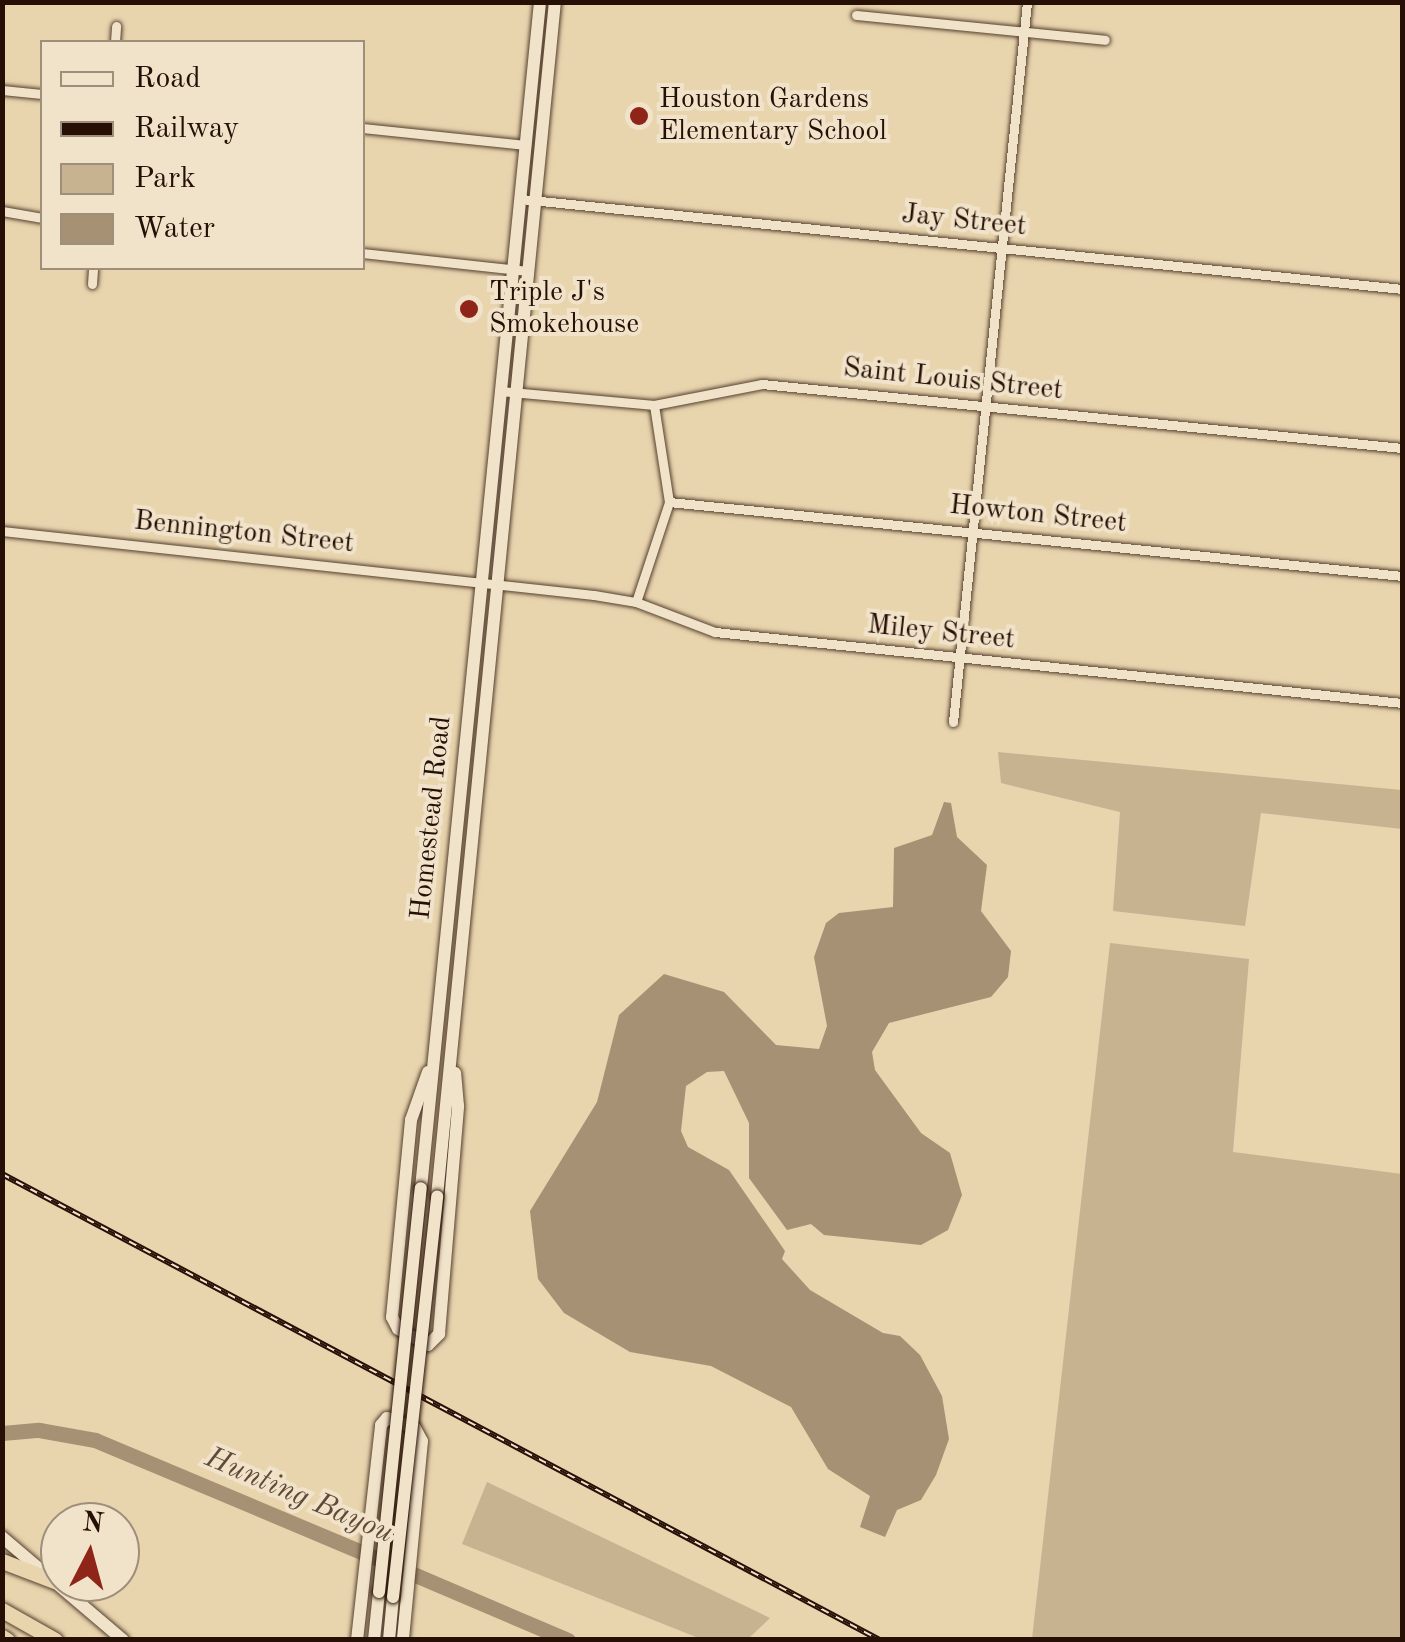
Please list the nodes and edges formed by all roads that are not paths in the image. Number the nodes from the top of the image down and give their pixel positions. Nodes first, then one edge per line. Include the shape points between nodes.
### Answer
1 (540, 2) edge
2 (555, 2) edge
3 (1027, 2) edge
4 (856, 15) dead end
5 (116, 26) dead end
6 (1024, 32) junction
7 (115, 40) edge
8 (1105, 40) dead end
9 (2, 90) edge
10 (40, 94) edge
11 (365, 128) edge
12 (526, 144) junction
13 (528, 200) junction
14 (2, 211) edge
15 (40, 218) edge
16 (1002, 247) junction
17 (365, 253) edge
18 (93, 270) edge
19 (520, 270) junction
20 (92, 284) dead end
21 (1402, 288) edge
22 (500, 391) junction
23 (517, 393) junction
24 (654, 405) junction
25 (987, 406) junction
26 (1402, 448) edge
27 (669, 502) junction
28 (2, 531) edge
29 (974, 531) junction
30 (1402, 576) edge
31 (480, 581) junction
32 (498, 583) junction
33 (636, 602) junction
34 (961, 658) junction
35 (1402, 704) edge
36 (954, 722) dead end
37 (453, 1056) junction
38 (432, 1063) junction
39 (2, 1537) edge
40 (2, 1562) edge
41 (40, 1570) edge
42 (40, 1577) edge
43 (386, 1595) junction
44 (78, 1602) edge
45 (2, 1610) edge
46 (55, 1640) edge
47 (123, 1640) edge
48 (357, 1640) edge
49 (374, 1640) edge
50 (389, 1640) edge
51 (403, 1640) edge

1 - 12 main road, Homestead Road
2 - 13 main road, Homestead Road
3 - 6 street
4 - 6 street
5 - 7 street
6 - 8 street
6 - 16 street
9 - 10 street
11 - 12 street
12 - 13 main road, Homestead Road
13 - 16 street, Jay Street
13 - 19 main road, Homestead Road
14 - 15 street
16 - 21 street, Jay Street
16 - 25 street
17 - 19 street
18 - 20 street
19 - 22 main road, Homestead Road
19 - 23 main road, Homestead Road
22 - 23 street, Saint Louis Street
22 - 31 main road, Homestead Road
23 - 24 street, Saint Louis Street
23 - 32 main road, Homestead Road
24 - 25 street, Saint Louis Street via 762,384
24 - 27 street
25 - 26 street, Saint Louis Street
25 - 29 street
27 - 29 street, Howton Street
27 - 33 street
28 - 31 street, Bennington Street
29 - 30 street, Howton Street
29 - 34 street
31 - 32 street, Miley Street
31 - 38 main road, Homestead Road
32 - 33 street, Miley Street
32 - 37 main road, Homestead Road
33 - 34 street, Miley Street via 715,632
34 - 35 street, Miley Street
34 - 36 street
37 - 38 main road via 458,1106 451,1205 439,1334 428,1345 398,1328 392,1316 413,1109
37 - 43 main road, Homestead Road, bridge
38 - 43 main road, Homestead Road, bridge
39 - 41 main road
40 - 42 highway
43 - 49 main road, Homestead Road
43 - 50 main road, Homestead Road
44 - 47 main road
45 - 46 highway
48 - 51 main road via 381,1426 392,1418 415,1428 422,1441

